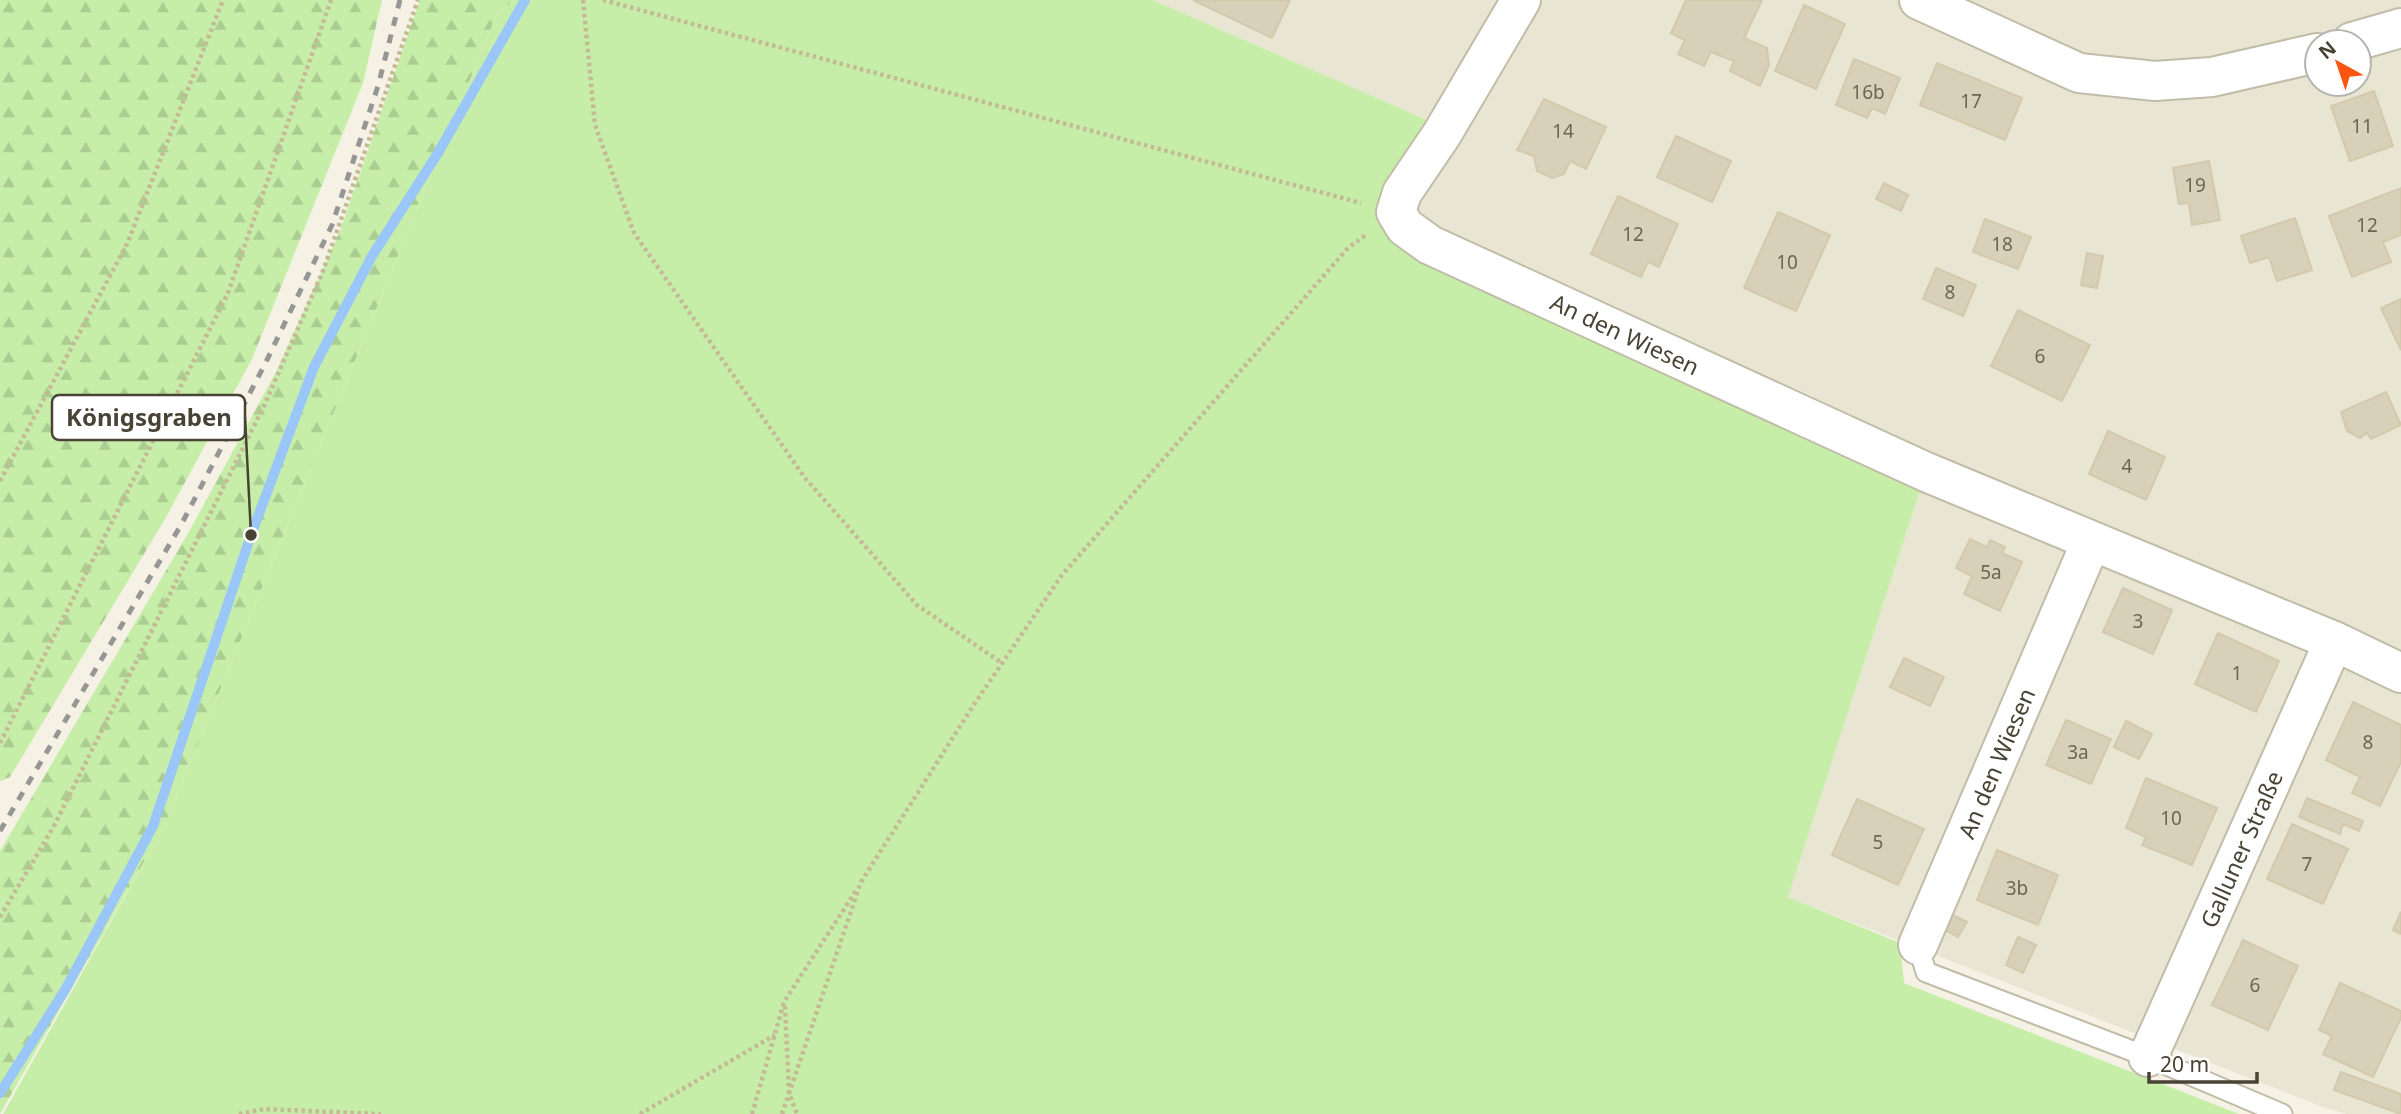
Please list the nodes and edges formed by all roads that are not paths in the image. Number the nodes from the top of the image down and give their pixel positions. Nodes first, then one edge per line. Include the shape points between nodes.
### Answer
1 (1521, 0) edge
2 (1919, 0) edge
3 (2401, 28) edge
4 (2373, 36) edge
5 (2303, 55) edge
6 (2091, 542) junction
7 (2334, 641) junction
8 (2401, 673) edge
9 (1918, 945) joint
10 (2148, 1057) junction
11 (2282, 1114) edge

1 - 6 street, An den Wiesen via 1402,193 1396,212 1405,227 1430,245 1926,472
2 - 5 street via 2079,73 2155,81 2212,77
3 - 4 street
6 - 7 street, An den Wiesen
6 - 9 street, An den Wiesen
7 - 8 street, An den Wiesen
7 - 10 street, Galluner Straße
9 - 10 lane via 1926,972
10 - 11 lane

